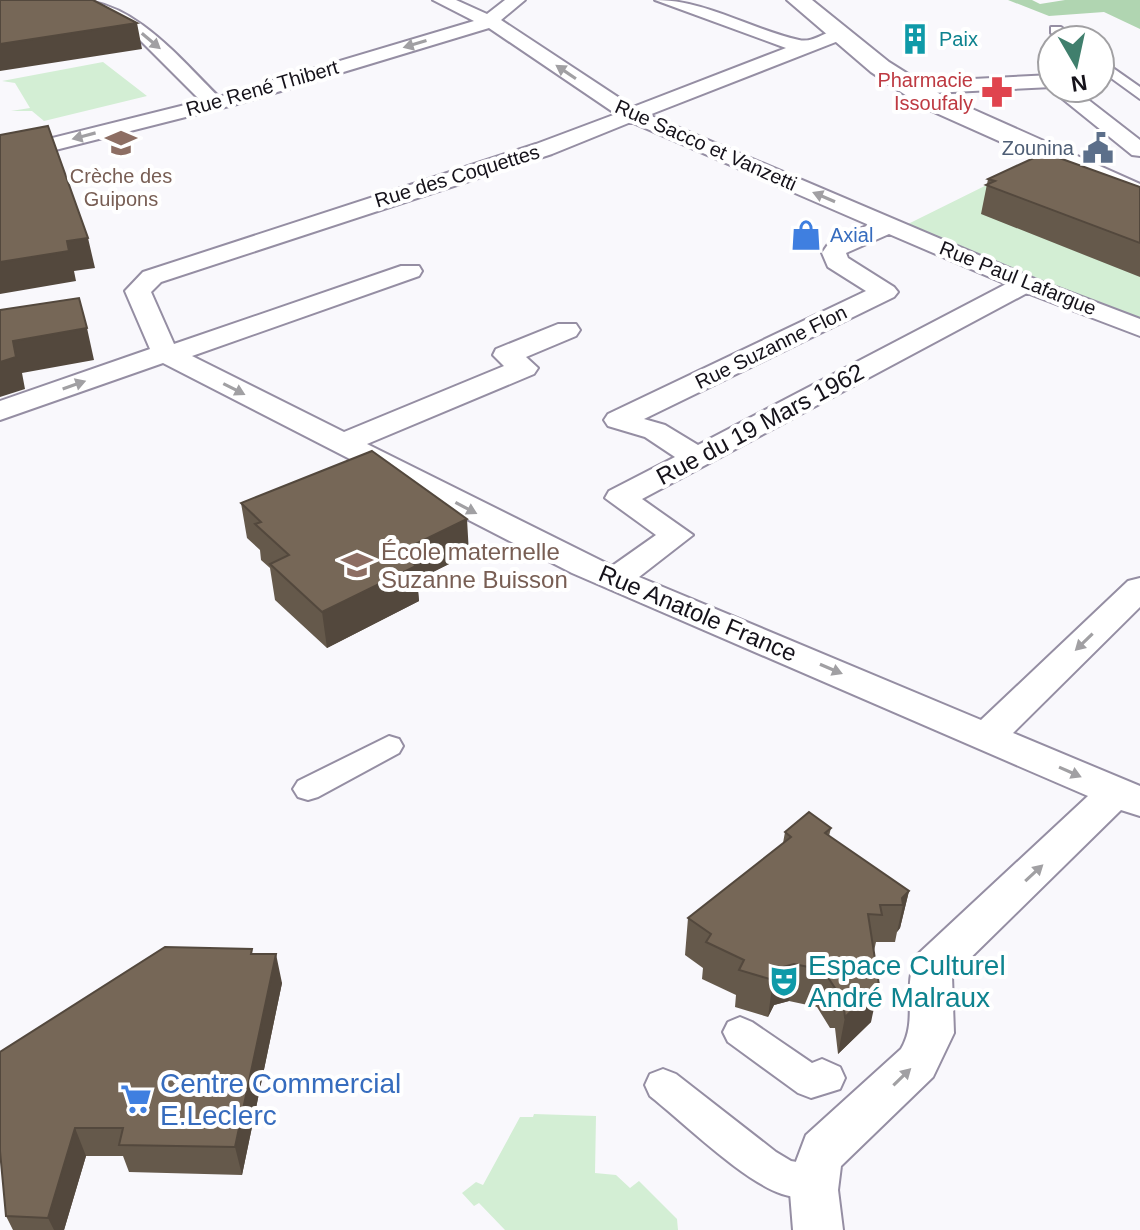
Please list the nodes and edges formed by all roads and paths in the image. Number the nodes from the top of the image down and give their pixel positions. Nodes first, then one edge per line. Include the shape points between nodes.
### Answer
1 (442, 0) edge
2 (516, 0) edge
3 (664, 0) edge
4 (798, 0) edge
5 (84, 4) edge
6 (490, 21) junction
7 (840, 34) junction
8 (800, 47) junction
9 (1116, 75) edge
10 (1036, 82) edge
11 (912, 88) junction
12 (1140, 94) edge
13 (214, 103) junction
14 (1081, 104) edge
15 (631, 115) junction
16 (4, 150) edge
17 (1140, 150) edge
18 (1140, 195) edge
19 (894, 226) junction
20 (410, 271) dead end
21 (1026, 284) junction
22 (1140, 328) edge
23 (567, 330) dead end
24 (167, 354) junction
25 (0, 411) edge
26 (344, 443) junction
27 (697, 458) junction
28 (616, 578) junction
29 (1140, 588) edge
30 (988, 735) junction
31 (389, 746) dead end
32 (308, 789) dead end
33 (1128, 797) edge
34 (740, 1032) dead end
35 (663, 1085) dead end
36 (845, 1092) junction
37 (812, 1179) junction
38 (818, 1230) edge

1 - 6 street, Rue Sacco et Vanzetti
2 - 6 street, Rue René Thibert
3 - 8 street
4 - 7 street
5 -> 13 street via 144,34
6 -> 13 street, Rue René Thibert
15 -> 6 street, Rue Sacco et Vanzetti
7 - 8 street, Rue des Coquettes
7 - 11 street
8 - 15 street, Rue des Coquettes
9 - 12 street
10 - 11 street
11 - 18 street via 970,121
13 -> 16 street, Rue René Thibert
14 - 17 street
19 -> 15 street, Rue Sacco et Vanzetti
15 - 24 street, Rue des Coquettes via 544,149 152,277 138,291
19 - 21 street, Rue Paul Lafargue
19 - 27 street, Rue Suzanne Flon via 839,245 834,253 837,262 885,292 618,420 655,431
20 - 24 street
21 - 22 street, Rue Paul Lafargue
21 - 27 street, Rue du 19 Mars 1962
23 - 26 street via 506,355 524,368
25 -> 24 street
24 -> 26 street, Rue Anatole France
26 -> 28 street, Rue Anatole France via 476,513
27 - 28 street, Rue du 19 Mars 1962 via 620,498 677,535
28 -> 30 street, Rue Anatole France
29 -> 30 street
30 -> 33 street, Rue Anatole France
31 - 32 street
36 -> 33 street via 917,1063 928,1046 935,1016 932,968
34 - 36 street via 811,1082 822,1075
35 - 37 street via 763,1164 786,1178
36 - 37 street
37 - 38 street

